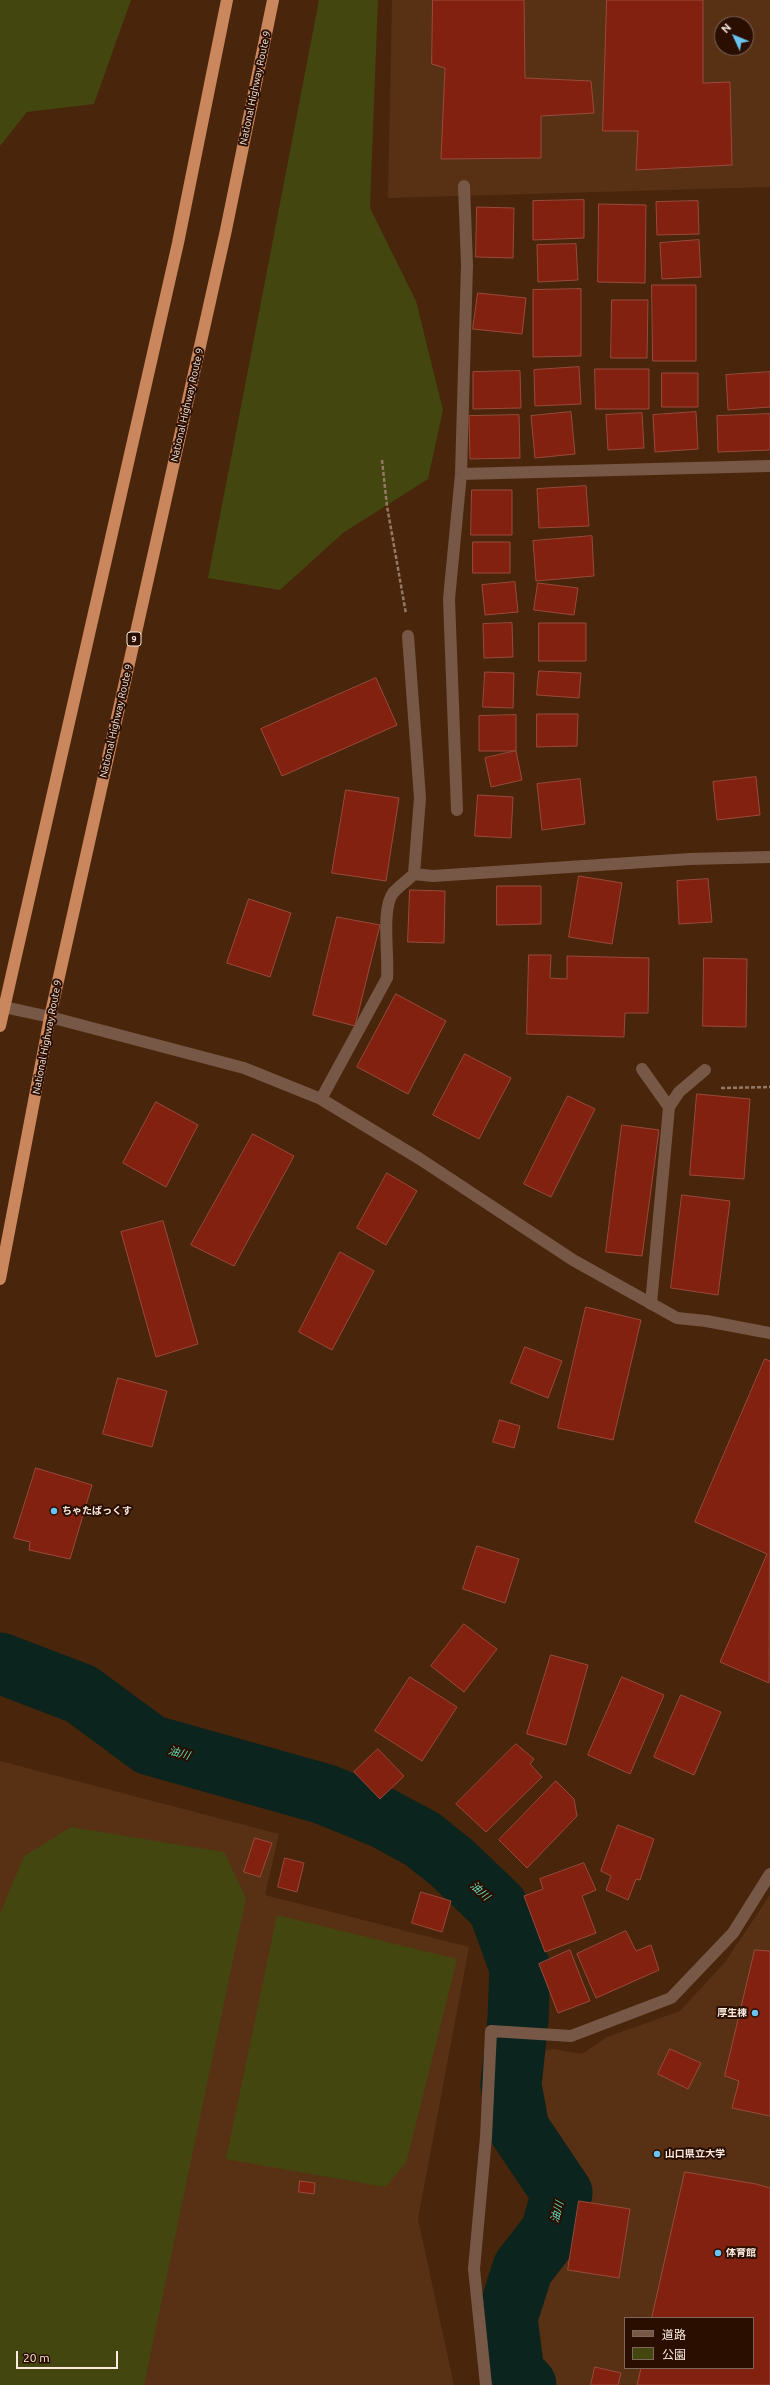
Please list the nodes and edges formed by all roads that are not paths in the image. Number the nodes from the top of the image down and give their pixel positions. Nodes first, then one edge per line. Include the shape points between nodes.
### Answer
1 (227, 0) edge
2 (273, 0) edge
3 (464, 186) dead end
4 (770, 466) edge
5 (461, 474) junction
6 (408, 636) road end
7 (457, 810) dead end
8 (770, 857) edge
9 (414, 874) junction
10 (2, 1006) edge
11 (50, 1017) junction
12 (0, 1026) edge
13 (642, 1069) dead end
14 (705, 1070) dead end
15 (321, 1099) junction
16 (669, 1107) junction
17 (0, 1279) edge
18 (651, 1304) junction
19 (770, 1334) edge
20 (770, 1874) edge
21 (486, 2385) edge

1 - 10 highway via 178,243
2 - 11 highway, National Highway Route 9 / 9 via 222,245
3 - 5 street via 467,265
4 - 5 street
5 - 7 street via 449,599
6 - 9 street via 420,798
8 - 9 street via 690,859 433,876
9 - 15 street via 393,894 385,922 387,978
10 - 11 street
10 - 12 highway
11 - 15 street via 244,1068
11 - 17 highway, National Highway Route 9 / 9
13 - 16 street
14 - 16 street via 679,1092
15 - 18 street via 420,1159 573,1260
16 - 18 street
18 - 19 street via 677,1318
20 - 21 street via 733,1933 671,1998 571,2036 491,2031 486,2137 474,2269

